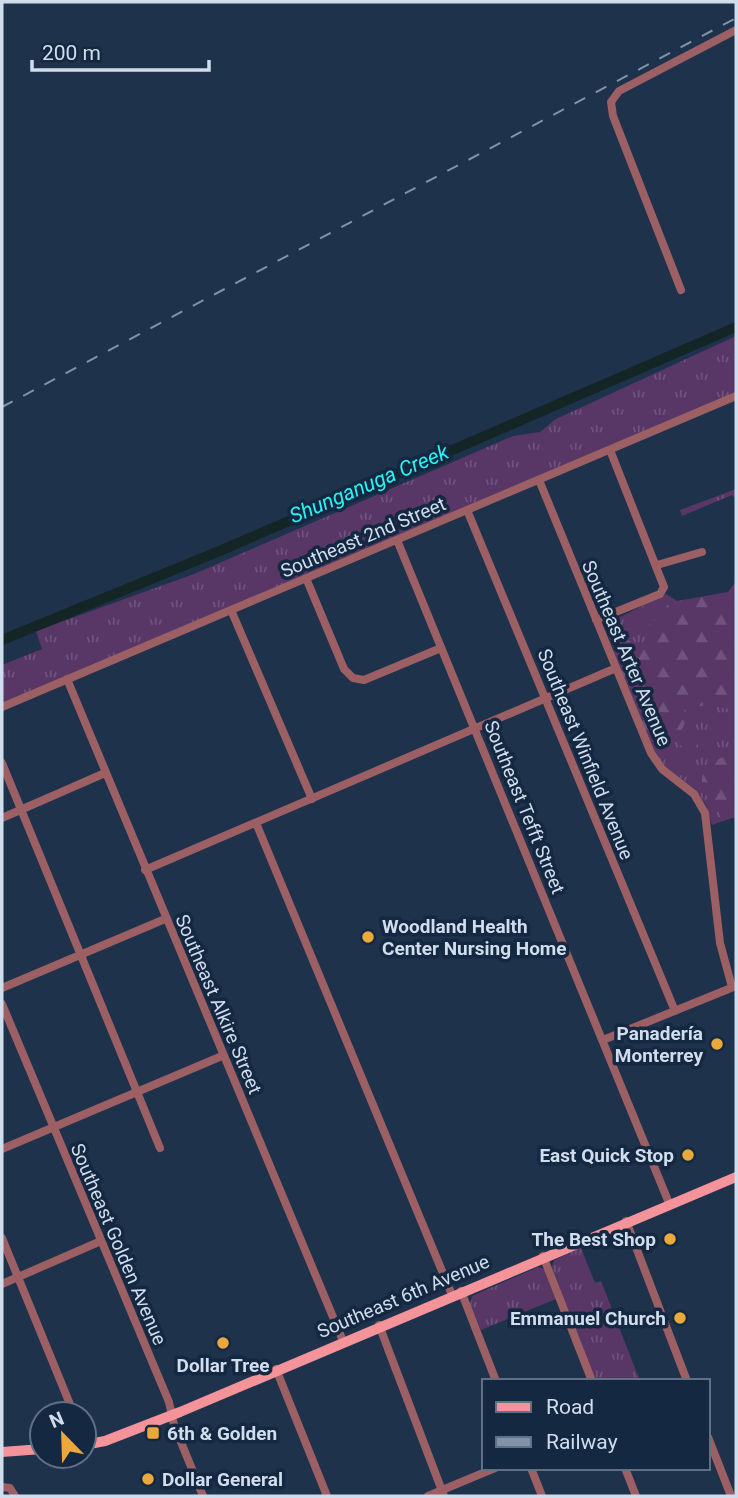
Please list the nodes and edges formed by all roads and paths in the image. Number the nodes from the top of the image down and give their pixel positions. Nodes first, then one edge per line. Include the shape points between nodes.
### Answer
1 (736, 30) edge
2 (681, 290) dead end
3 (736, 396) edge
4 (610, 450) junction
5 (539, 480) junction
6 (467, 510) junction
7 (397, 540) junction
8 (702, 552) dead end
9 (657, 565) junction
10 (306, 578) junction
11 (231, 610) junction
12 (596, 620) junction
13 (441, 648) junction
14 (616, 668) junction
15 (67, 679) junction
16 (545, 698) junction
17 (2, 707) edge
18 (474, 727) junction
19 (2, 763) edge
20 (105, 773) junction
21 (313, 799) junction
22 (21, 810) junction
23 (2, 818) edge
24 (256, 823) junction
25 (145, 870) junction
26 (165, 919) junction
27 (80, 954) junction
28 (734, 986) edge
29 (2, 988) edge
30 (2, 1004) edge
31 (674, 1011) junction
32 (603, 1040) junction
33 (222, 1056) junction
34 (136, 1091) junction
35 (53, 1127) junction
36 (160, 1148) dead end
37 (2, 1149) edge
38 (736, 1177) edge
39 (669, 1203) junction
40 (626, 1221) junction
41 (2, 1238) edge
42 (100, 1241) junction
43 (543, 1256) junction
44 (18, 1277) junction
45 (2, 1283) edge
46 (456, 1293) junction
47 (379, 1325) junction
48 (343, 1340) junction
49 (276, 1369) junction
50 (495, 1379) edge
51 (591, 1379) edge
52 (686, 1379) edge
53 (68, 1400) edge
54 (171, 1414) junction
55 (98, 1442) edge
56 (710, 1442) edge
57 (28, 1450) edge
58 (2, 1452) edge
59 (491, 1470) edge
60 (532, 1470) edge
61 (626, 1470) edge
62 (2, 1487) edge
63 (443, 1493) edge
64 (15, 1496) edge
65 (203, 1496) edge
66 (327, 1496) edge
67 (428, 1496) edge
68 (542, 1496) edge
69 (636, 1496) edge
70 (731, 1496) edge

1 - 2 street via 619,92 612,100 613,116
3 - 4 street, Southeast 2nd Street
4 - 5 street, Southeast 2nd Street
4 - 9 street
5 - 6 street, Southeast 2nd Street
5 - 12 street, Southeast Arter Avenue
6 - 7 street, Southeast 2nd Street
6 - 16 street, Southeast Winfield Avenue
7 - 10 street, Southeast 2nd Street
7 - 13 street, Southeast Tefft Street
8 - 9 street
9 - 12 street via 664,589 660,594
10 - 11 street, Southeast 2nd Street
10 - 13 street via 344,669 353,678 365,680
11 - 15 street, Southeast 2nd Street
11 - 21 street
12 - 14 street, Southeast Arter Avenue
13 - 18 street, Southeast Tefft Street
14 - 16 street
14 - 28 street, Southeast Arter Avenue via 656,761 694,794 705,813 720,943
15 - 17 street, Southeast 2nd Street
15 - 20 street, Southeast Alkire Street
16 - 18 street
16 - 31 street, Southeast Winfield Avenue
18 - 21 street
18 - 32 street, Southeast Tefft Street
19 - 22 street
20 - 22 street
20 - 25 street, Southeast Alkire Street
21 - 24 street
22 - 23 street
22 - 27 street
24 - 25 street
24 - 46 street
25 - 26 street, Southeast Alkire Street
26 - 27 street
26 - 33 street, Southeast Alkire Street
27 - 29 street
27 - 34 street
28 - 31 street
30 - 35 street, Southeast Golden Avenue
31 - 32 street
32 - 39 street, Southeast Tefft Street
33 - 34 street
33 - 48 street, Southeast Alkire Street
34 - 35 street
34 - 36 street
35 - 37 street
35 - 42 street, Southeast Golden Avenue
38 - 39 main road, Southeast 6th Avenue
39 - 40 main road, Southeast 6th Avenue
40 - 43 main road, Southeast 6th Avenue
40 - 52 street
41 - 44 street
42 - 44 street
42 - 54 street, Southeast Golden Avenue
43 - 46 main road, Southeast 6th Avenue
43 - 51 street
44 - 45 street
44 - 53 street
46 - 47 main road, Southeast 6th Avenue
46 - 50 street
47 - 48 main road, Southeast 6th Avenue
47 - 63 street
48 - 49 main road, Southeast 6th Avenue
49 - 54 main road, Southeast 6th Avenue
49 - 66 street
54 - 55 main road, Southeast 6th Avenue
54 - 65 street, Southeast Golden Avenue
56 - 70 street
57 - 58 main road
59 - 63 street
60 - 68 street
61 - 69 street
62 - 64 street via 10,1488
63 - 67 street

